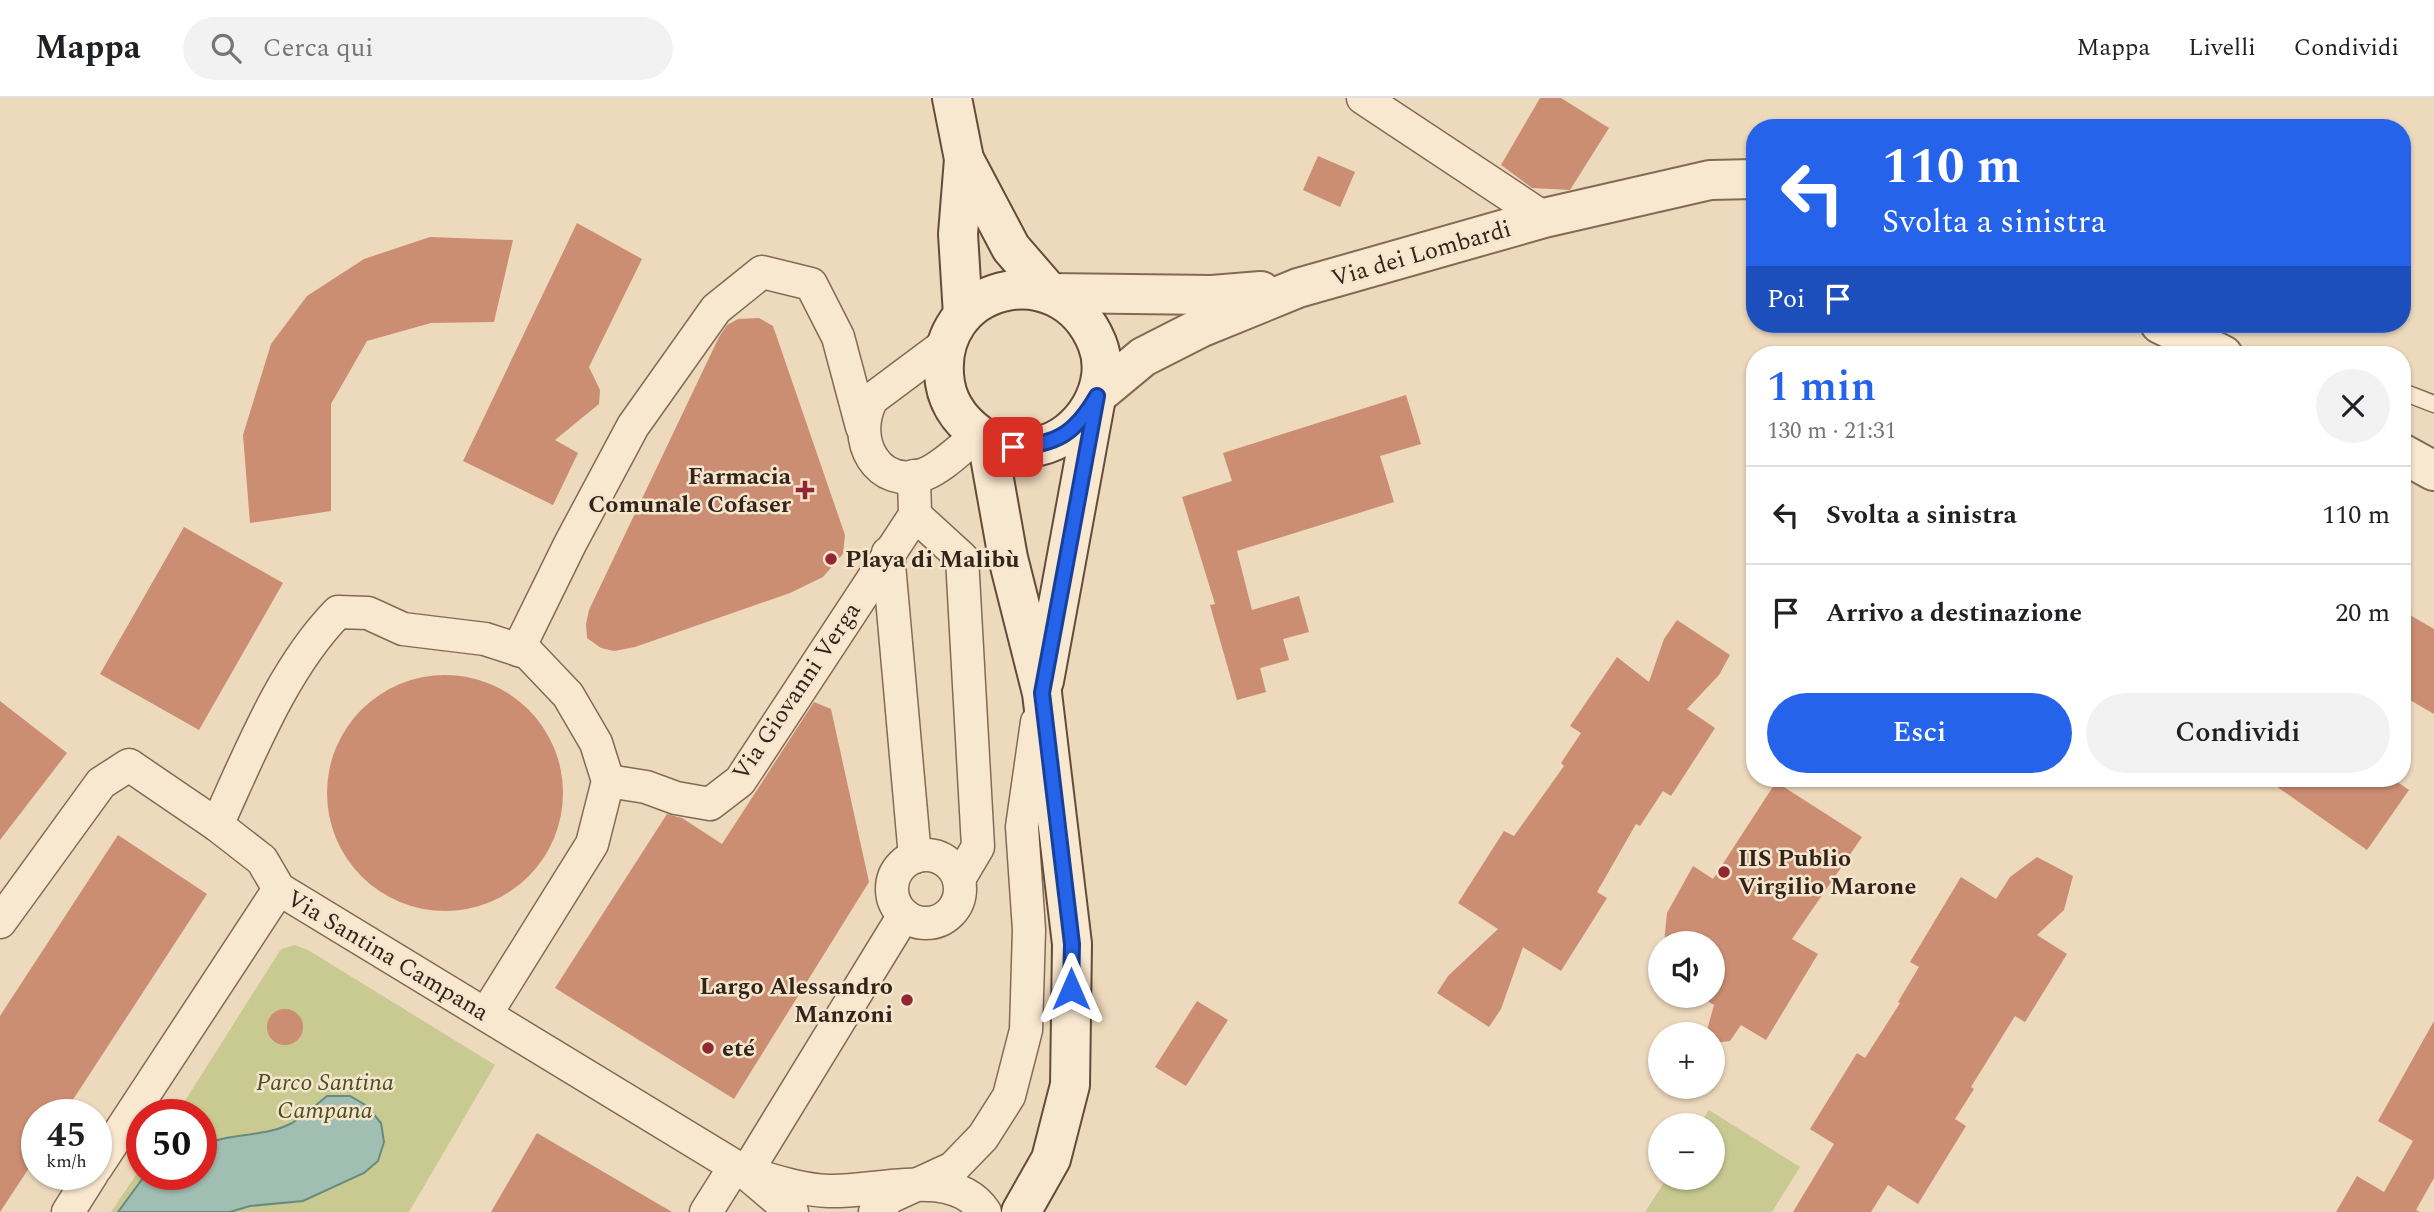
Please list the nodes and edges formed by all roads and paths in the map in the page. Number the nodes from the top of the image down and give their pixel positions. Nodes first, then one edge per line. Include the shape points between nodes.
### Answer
1 (952, 98) edge
2 (1363, 98) edge
3 (964, 159) junction
4 (1746, 178) edge
5 (1544, 218) junction
6 (1298, 288) junction
7 (1049, 293) junction
8 (955, 329) junction
9 (2178, 333) edge
10 (2205, 346) edge
11 (2411, 395) edge
12 (1097, 396) junction
13 (2434, 404) edge
14 (862, 427) junction
15 (983, 437) junction
16 (2411, 458) edge
17 (2434, 471) edge
18 (914, 476) junction
19 (915, 515) junction
20 (888, 553) junction
21 (518, 650) junction
22 (1042, 693) junction
23 (608, 781) junction
24 (217, 825) junction
25 (915, 857) junction
26 (959, 879) junction
27 (279, 889) junction
28 (904, 915) junction
29 (0, 922) edge
30 (486, 1014) junction
31 (112, 1144) edge
32 (740, 1169) junction
33 (911, 1186) junction
34 (82, 1190) edge
35 (68, 1212) edge
36 (706, 1212) edge
37 (792, 1212) edge
38 (875, 1212) edge
39 (985, 1212) edge
40 (1021, 1212) edge

1 - 3 main road
2 - 5 street, Via dei Lombardi
3 - 7 main road via 1011,248
3 - 8 main road
4 - 5 main road, Via dei Lombardi via 1710,180
5 - 6 main road, Via dei Lombardi
6 - 7 main road, Via dei Lombardi via 1212,295
6 - 12 main road, Via dei Lombardi via 1143,357
7 - 8 main road via 1026,288 1003,291 981,300
7 - 12 main road via 1072,305 1099,346
8 - 14 street via 872,399
8 - 15 main road via 943,369 947,394 959,417
9 - 10 main road
11 - 13 lane
12 - 15 main road via 1083,419 1063,436 1039,446 1013,447
12 - 22 main road
14 - 18 street via 864,444 883,469
14 - 21 street via 838,337 811,284 762,272 716,309 633,426
15 - 18 street via 927,473
15 - 22 main road
16 - 17 main road
18 - 19 street
19 - 20 street
19 - 26 street via 962,558 978,847
20 - 23 street, Via Giovanni Verga via 740,781 710,804
20 - 25 street
21 - 23 street via 528,653 568,695 596,743
21 - 24 street via 485,639 403,629 368,613 338,612 315,636 286,682
22 - 33 street via 1022,827 1029,930 1026,1030 1020,1056 1009,1096 983,1137 953,1168
22 - 40 main road via 1072,944 1070,1086 1051,1159
23 - 30 street via 592,845
24 - 27 street via 262,860
24 - 29 street via 129,765 101,783
25 - 26 street via 937,856
25 - 28 street via 904,863 893,883 892,895
26 - 28 street via 958,901 945,918 923,923
27 - 30 street, Via Santina Campana
27 - 31 street, Via Santina Campana
28 - 32 street
30 - 32 street, Via Santina Campana
32 - 33 street via 792,1186 827,1191
32 - 36 street
32 - 37 street
33 - 38 street
33 - 39 street via 956,1188
34 - 35 street

